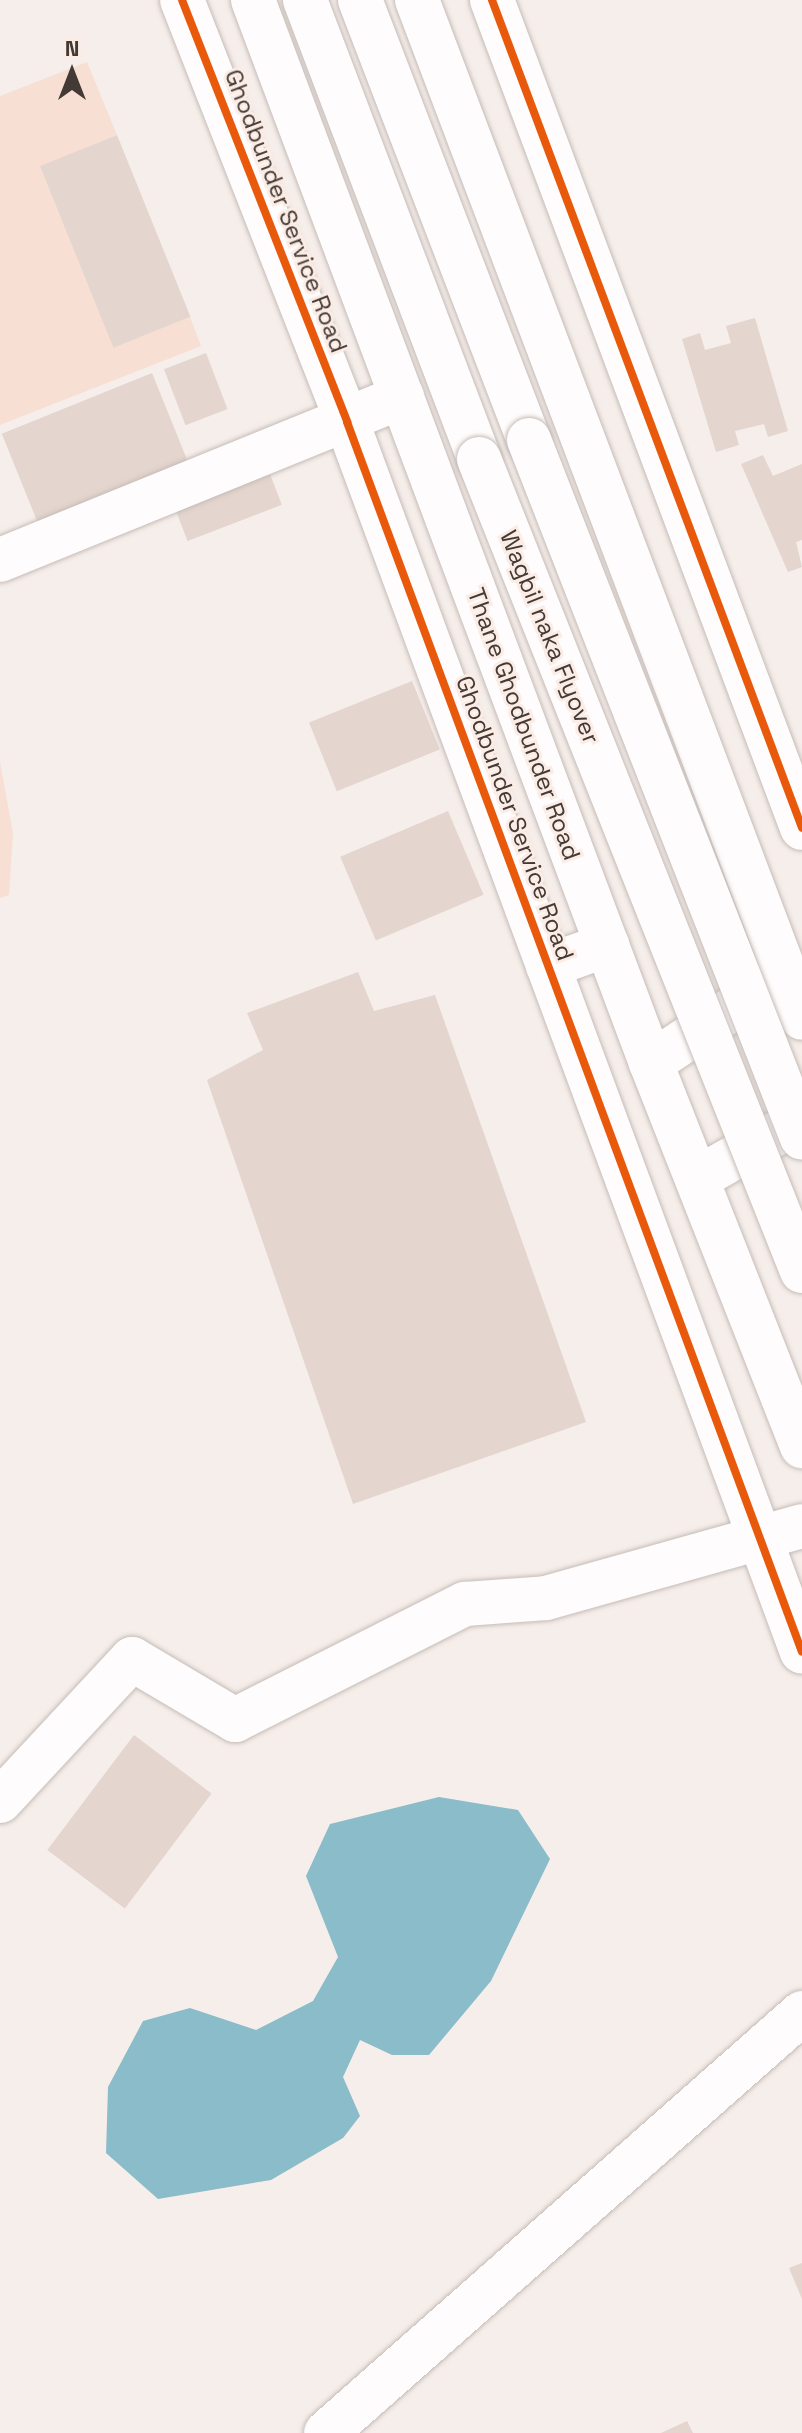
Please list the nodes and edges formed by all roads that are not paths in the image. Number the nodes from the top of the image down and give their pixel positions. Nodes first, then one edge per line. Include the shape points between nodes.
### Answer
1 (182, 0) edge
2 (253, 0) edge
3 (305, 0) edge
4 (360, 0) edge
5 (417, 0) edge
6 (492, 0) edge
7 (402, 397) junction
8 (347, 422) junction
9 (0, 560) edge
10 (802, 828) edge
11 (607, 945) junction
12 (548, 966) junction
13 (793, 970) edge
14 (802, 1018) edge
15 (651, 1063) junction
16 (802, 1119) edge
17 (802, 1138) edge
18 (698, 1178) junction
19 (802, 1271) edge
20 (802, 1446) edge
21 (802, 1526) edge
22 (761, 1538) junction
23 (802, 1652) edge
24 (0, 1801) edge
25 (802, 2013) edge
26 (326, 2433) edge

1 - 8 main road, Ghodbunder Service Road
2 - 7 main road, Thane Ghodbunder Road
3 - 19 main road, Wagbil naka Flyover, bridge via 473,444
4 - 17 main road, bridge
5 - 13 main road
6 - 10 main road
7 - 8 main road
7 - 11 main road, Thane Ghodbunder Road
8 - 9 main road
8 - 12 main road, Ghodbunder Service Road
11 - 12 main road
11 - 15 main road, Thane Ghodbunder Road
12 - 22 main road, Ghodbunder Service Road
13 - 14 main road
13 - 15 main road
15 - 18 main road, Thane Ghodbunder Road
16 - 18 main road
18 - 20 main road, Thane Ghodbunder Road
21 - 22 main road
22 - 23 main road, Ghodbunder Service Road
22 - 24 main road via 546,1598 465,1604 235,1720 132,1659
25 - 26 main road

